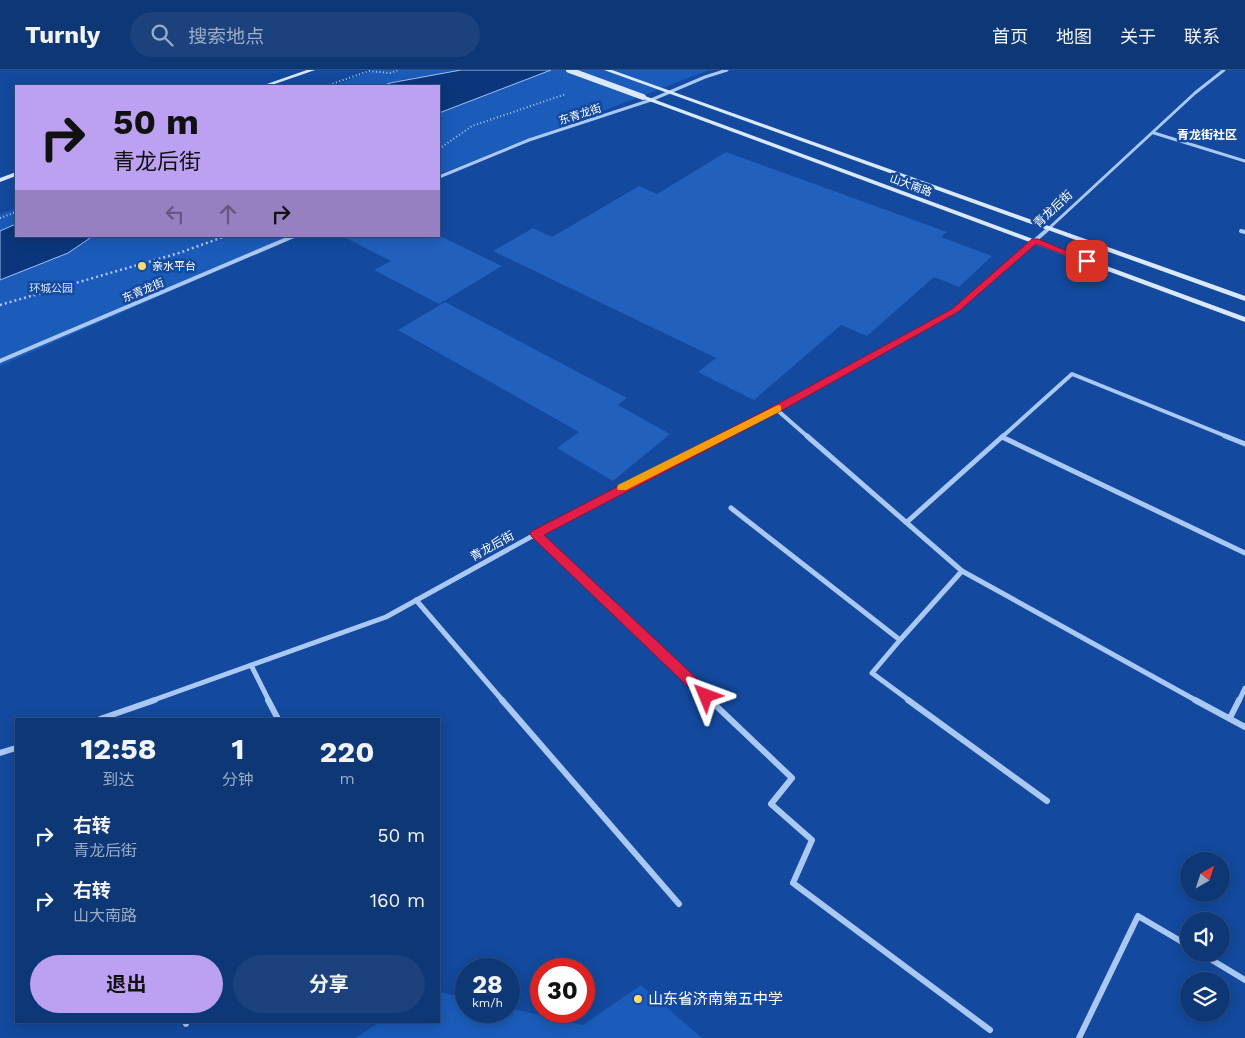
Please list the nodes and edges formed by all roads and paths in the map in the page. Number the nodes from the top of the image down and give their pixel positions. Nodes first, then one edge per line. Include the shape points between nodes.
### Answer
1 (312, 70) edge
2 (398, 70) edge
3 (568, 70) edge
4 (607, 70) edge
5 (727, 70) edge
6 (1224, 70) edge
7 (267, 85) edge
8 (329, 85) edge
9 (672, 92) junction
10 (568, 93) dead end
11 (651, 100) junction
12 (1154, 133) junction
13 (440, 148) edge
14 (1245, 161) edge
15 (15, 174) edge
16 (440, 177) edge
17 (0, 180) edge
18 (15, 212) edge
19 (0, 218) edge
20 (1048, 228) junction
21 (223, 237) edge
22 (292, 237) edge
23 (1035, 241) junction
24 (1245, 299) edge
25 (0, 305) edge
26 (1245, 320) edge
27 (0, 361) edge
28 (776, 410) junction
29 (1002, 437) junction
30 (1245, 444) edge
31 (731, 508) dead end
32 (907, 522) junction
33 (536, 534) junction
34 (1245, 553) edge
35 (962, 570) junction
36 (416, 600) junction
37 (900, 640) junction
38 (251, 665) junction
39 (1245, 688) edge
40 (103, 718) edge
41 (278, 718) edge
42 (1230, 718) junction
43 (1245, 727) edge
44 (15, 748) edge
45 (0, 753) edge
46 (1047, 801) dead end
47 (679, 904) dead end
48 (1180, 941) edge
49 (1215, 962) edge
50 (1245, 980) edge
51 (990, 1030) dead end
52 (1079, 1038) edge

1 - 7 main road
2 - 8 path via 390,73 369,71
3 - 11 main road, 山大南路, bridge
4 - 9 main road, 山大南路
5 - 9 street, 东青龙街
6 - 12 street, 青龙后街
9 - 11 street, 东青龙街
9 - 20 main road, 山大南路
10 - 13 path via 472,126
11 - 16 street, 东青龙街 via 529,140
11 - 23 main road, 山大南路
12 - 14 street
12 - 20 street, 青龙后街
15 - 17 main road
18 - 19 path
20 - 23 street, 青龙后街
20 - 24 main road, 山大南路
21 - 25 path via 170,256
22 - 27 street, 东青龙街
23 - 26 main road, 山大南路
23 - 28 street, 青龙后街 via 955,310
28 - 32 street
28 - 33 street, 青龙后街
29 - 30 street via 1072,374
29 - 32 street
29 - 34 street
31 - 37 street
32 - 35 street
33 - 36 street, 青龙后街
33 - 51 street via 792,778 771,804 812,840 793,883
35 - 37 street
35 - 42 street
36 - 38 street, 青龙后街 via 386,617
36 - 47 street
37 - 46 street via 872,673
38 - 40 street, 青龙后街
38 - 41 street
39 - 42 street
42 - 43 street
44 - 45 street
48 - 52 street via 1138,916
49 - 50 street

